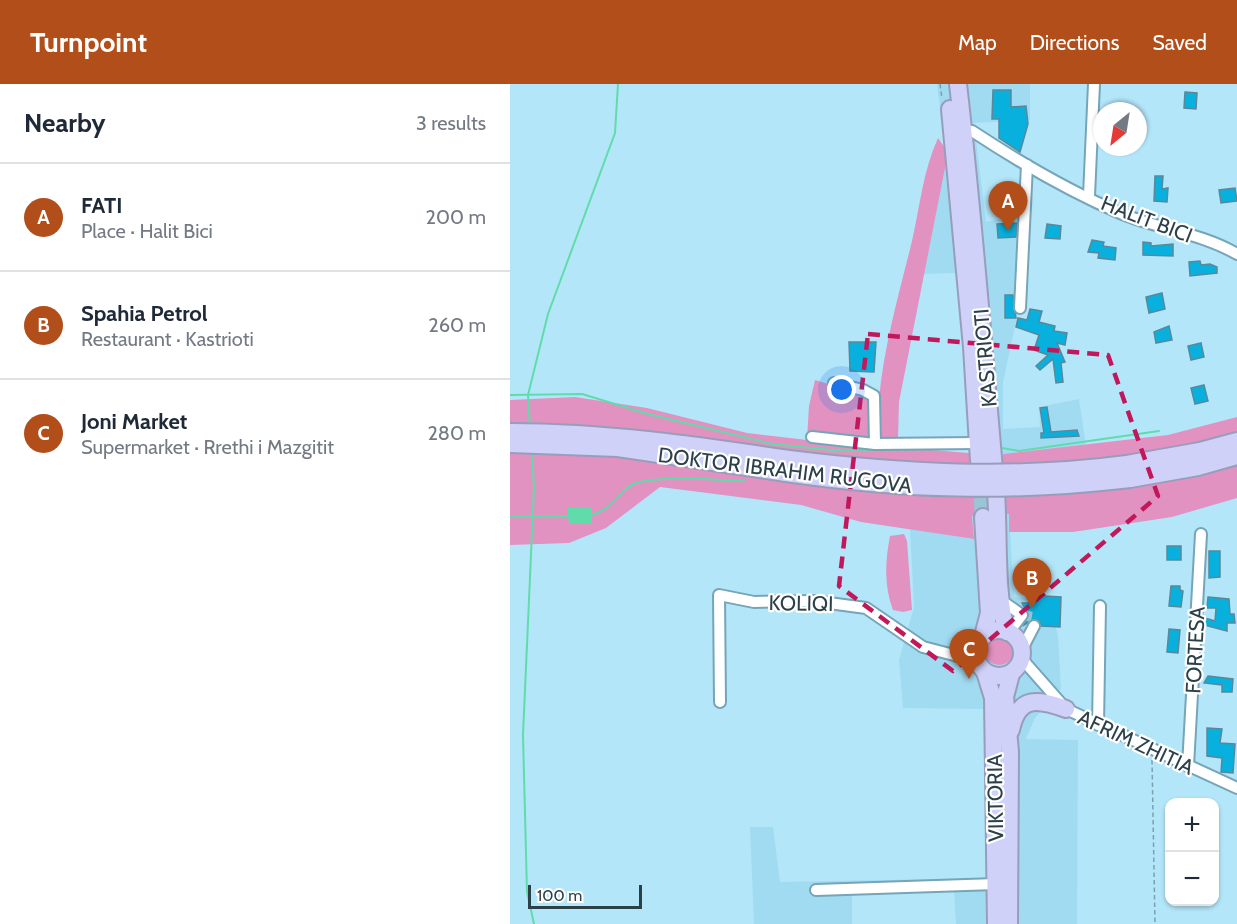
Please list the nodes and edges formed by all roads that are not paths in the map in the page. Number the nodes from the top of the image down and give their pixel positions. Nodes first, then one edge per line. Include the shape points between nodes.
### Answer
1 (947, 84) edge
2 (958, 84) edge
3 (1094, 84) edge
4 (964, 131) junction
5 (1027, 165) junction
6 (1089, 196) junction
7 (1237, 254) edge
8 (1020, 308) dead end
9 (834, 382) dead end
10 (510, 432) edge
11 (812, 437) dead end
12 (1237, 441) edge
13 (978, 443) junction
14 (510, 444) edge
15 (876, 444) junction
16 (1237, 456) edge
17 (979, 461) tunnel mouth
18 (787, 466) junction
19 (1128, 471) junction
20 (983, 517) tunnel mouth
21 (1201, 534) dead end
22 (1002, 600) junction
23 (1100, 606) dead end
24 (1034, 626) dead end
25 (1008, 632) junction
26 (980, 654) junction
27 (1018, 663) junction
28 (720, 702) dead end
29 (1066, 709) junction
30 (1098, 725) junction
31 (1004, 757) junction
32 (1188, 766) junction
33 (1237, 788) edge
34 (996, 884) junction
35 (816, 890) dead end
36 (996, 924) edge
37 (1009, 924) edge

1 - 13 highway, KASTRIOTI
2 - 4 highway, KASTRIOTI
3 - 6 street
4 - 5 street, HALIT BICI via 972,131
4 - 22 highway, KASTRIOTI
5 - 6 street, HALIT BICI
5 - 8 street
6 - 7 street, HALIT BICI via 1122,214
9 - 15 street via 874,396
10 - 18 highway, DOKTOR IBRAHIM RUGOVA via 667,441
11 - 15 street
12 - 19 highway, DOKTOR IBRAHIM RUGOVA
13 - 15 street
13 - 17 highway, KASTRIOTI
14 - 18 highway, DOKTOR IBRAHIM RUGOVA via 618,448
16 - 19 highway, DOKTOR IBRAHIM RUGOVA via 1198,467
18 - 19 highway, DOKTOR IBRAHIM RUGOVA, bridge via 977,475
20 - 26 highway via 989,613
21 - 32 street, FORTESA
22 - 25 highway, KASTRIOTI
22 - 25 street via 1022,615
23 - 30 street
24 - 27 street
25 - 26 highway via 995,630
25 - 27 highway via 1017,639
26 - 27 highway via 998,677
26 - 28 street, KOLIQI via 957,656 923,647 866,608 814,601 754,602 719,595
26 - 31 highway, VIKTORIA
27 - 29 street, AFRIM ZHITIA
27 - 31 highway, VIKTORIA via 1005,697
29 - 30 street, AFRIM ZHITIA
29 - 31 highway via 1041,700 1027,703 1014,716
30 - 32 street, AFRIM ZHITIA
31 - 34 highway, VIKTORIA
31 - 37 highway, VIKTORIA
32 - 33 street, AFRIM ZHITIA
34 - 35 street
34 - 36 highway, VIKTORIA

